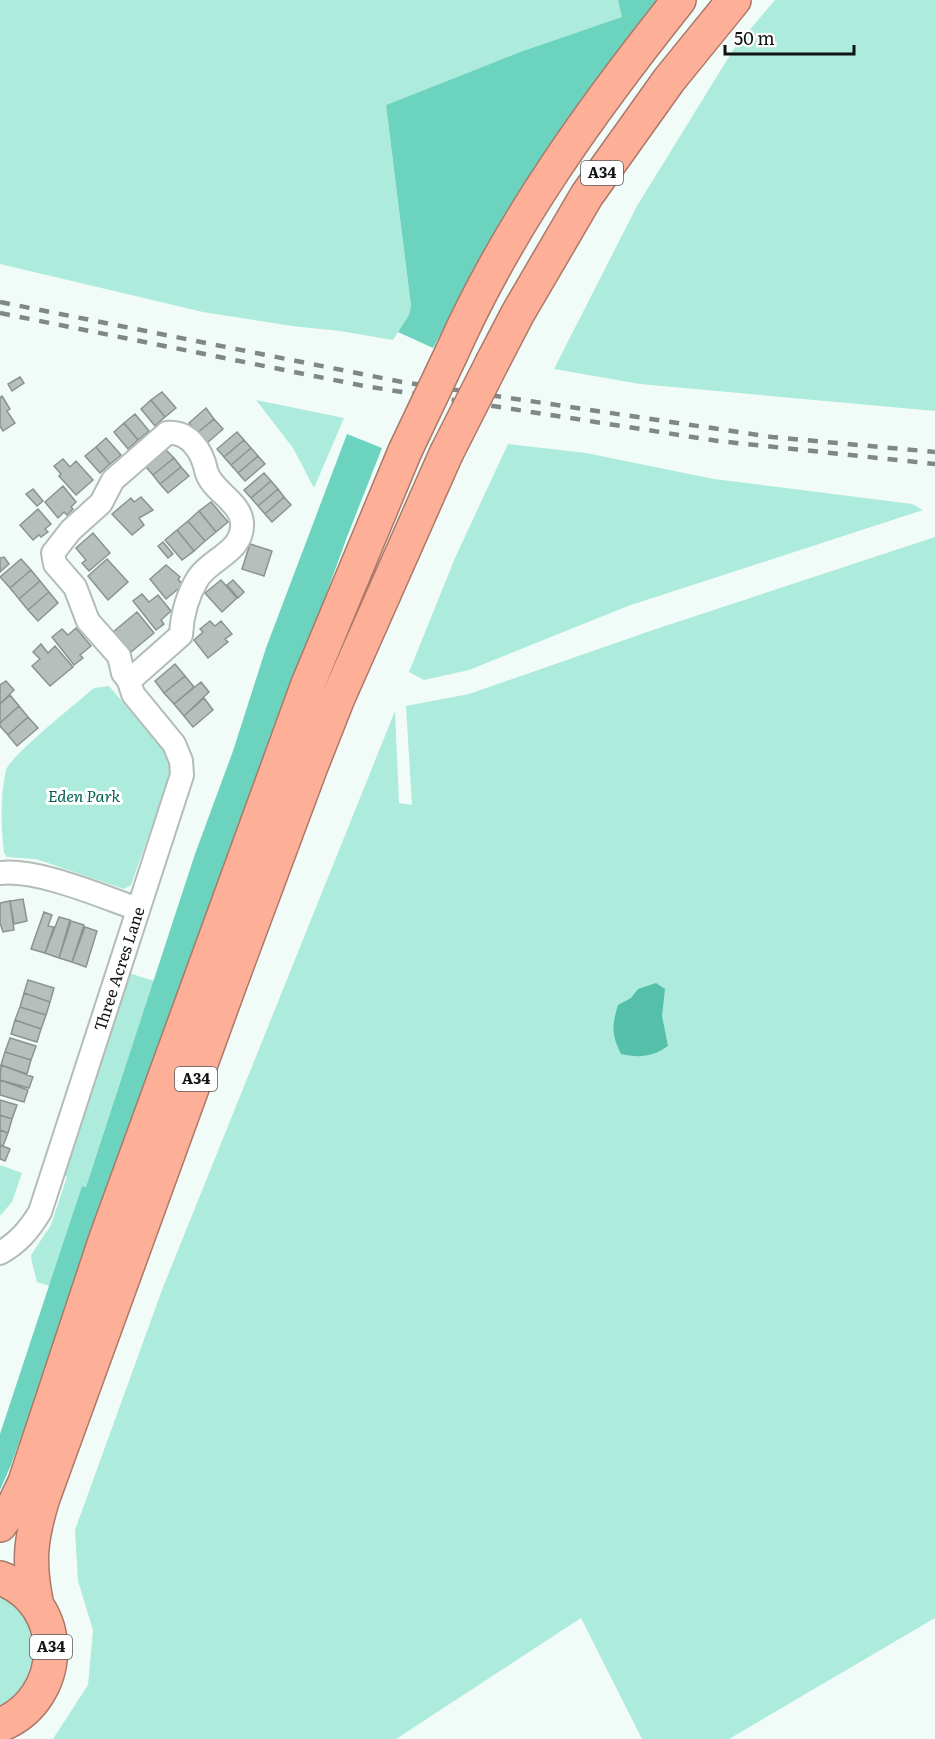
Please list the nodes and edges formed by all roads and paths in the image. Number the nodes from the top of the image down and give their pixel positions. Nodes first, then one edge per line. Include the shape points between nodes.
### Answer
1 (679, 0) edge
2 (734, 0) edge
3 (129, 681) junction
4 (0, 873) edge
5 (138, 909) junction
6 (0, 1254) edge
7 (0, 1525) edge
8 (0, 1578) edge
9 (37, 1606) junction
10 (0, 1725) edge

1 - 7 highway, A34, bridge via 595,108 507,244 470,310 405,451 308,684 105,1241 25,1482
2 - 9 highway, A34, bridge via 669,80 587,195 518,313 446,454 338,698 35,1524 31,1577
3 - 3 street, Three Acres Lane via 119,656 88,621 75,587 55,564 52,553 101,503 113,480 167,433 176,432 186,436 203,457 207,475 240,515 241,531 230,551 199,577 182,614 182,635
3 - 5 street, Three Acres Lane via 132,694 174,744 182,766
4 - 5 street via 37,876
5 - 6 street, Three Acres Lane via 40,1212 18,1242
8 - 9 highway, A34 via 21,1590
9 - 10 highway, A34 via 49,1633 50,1667 38,1697 25,1711

